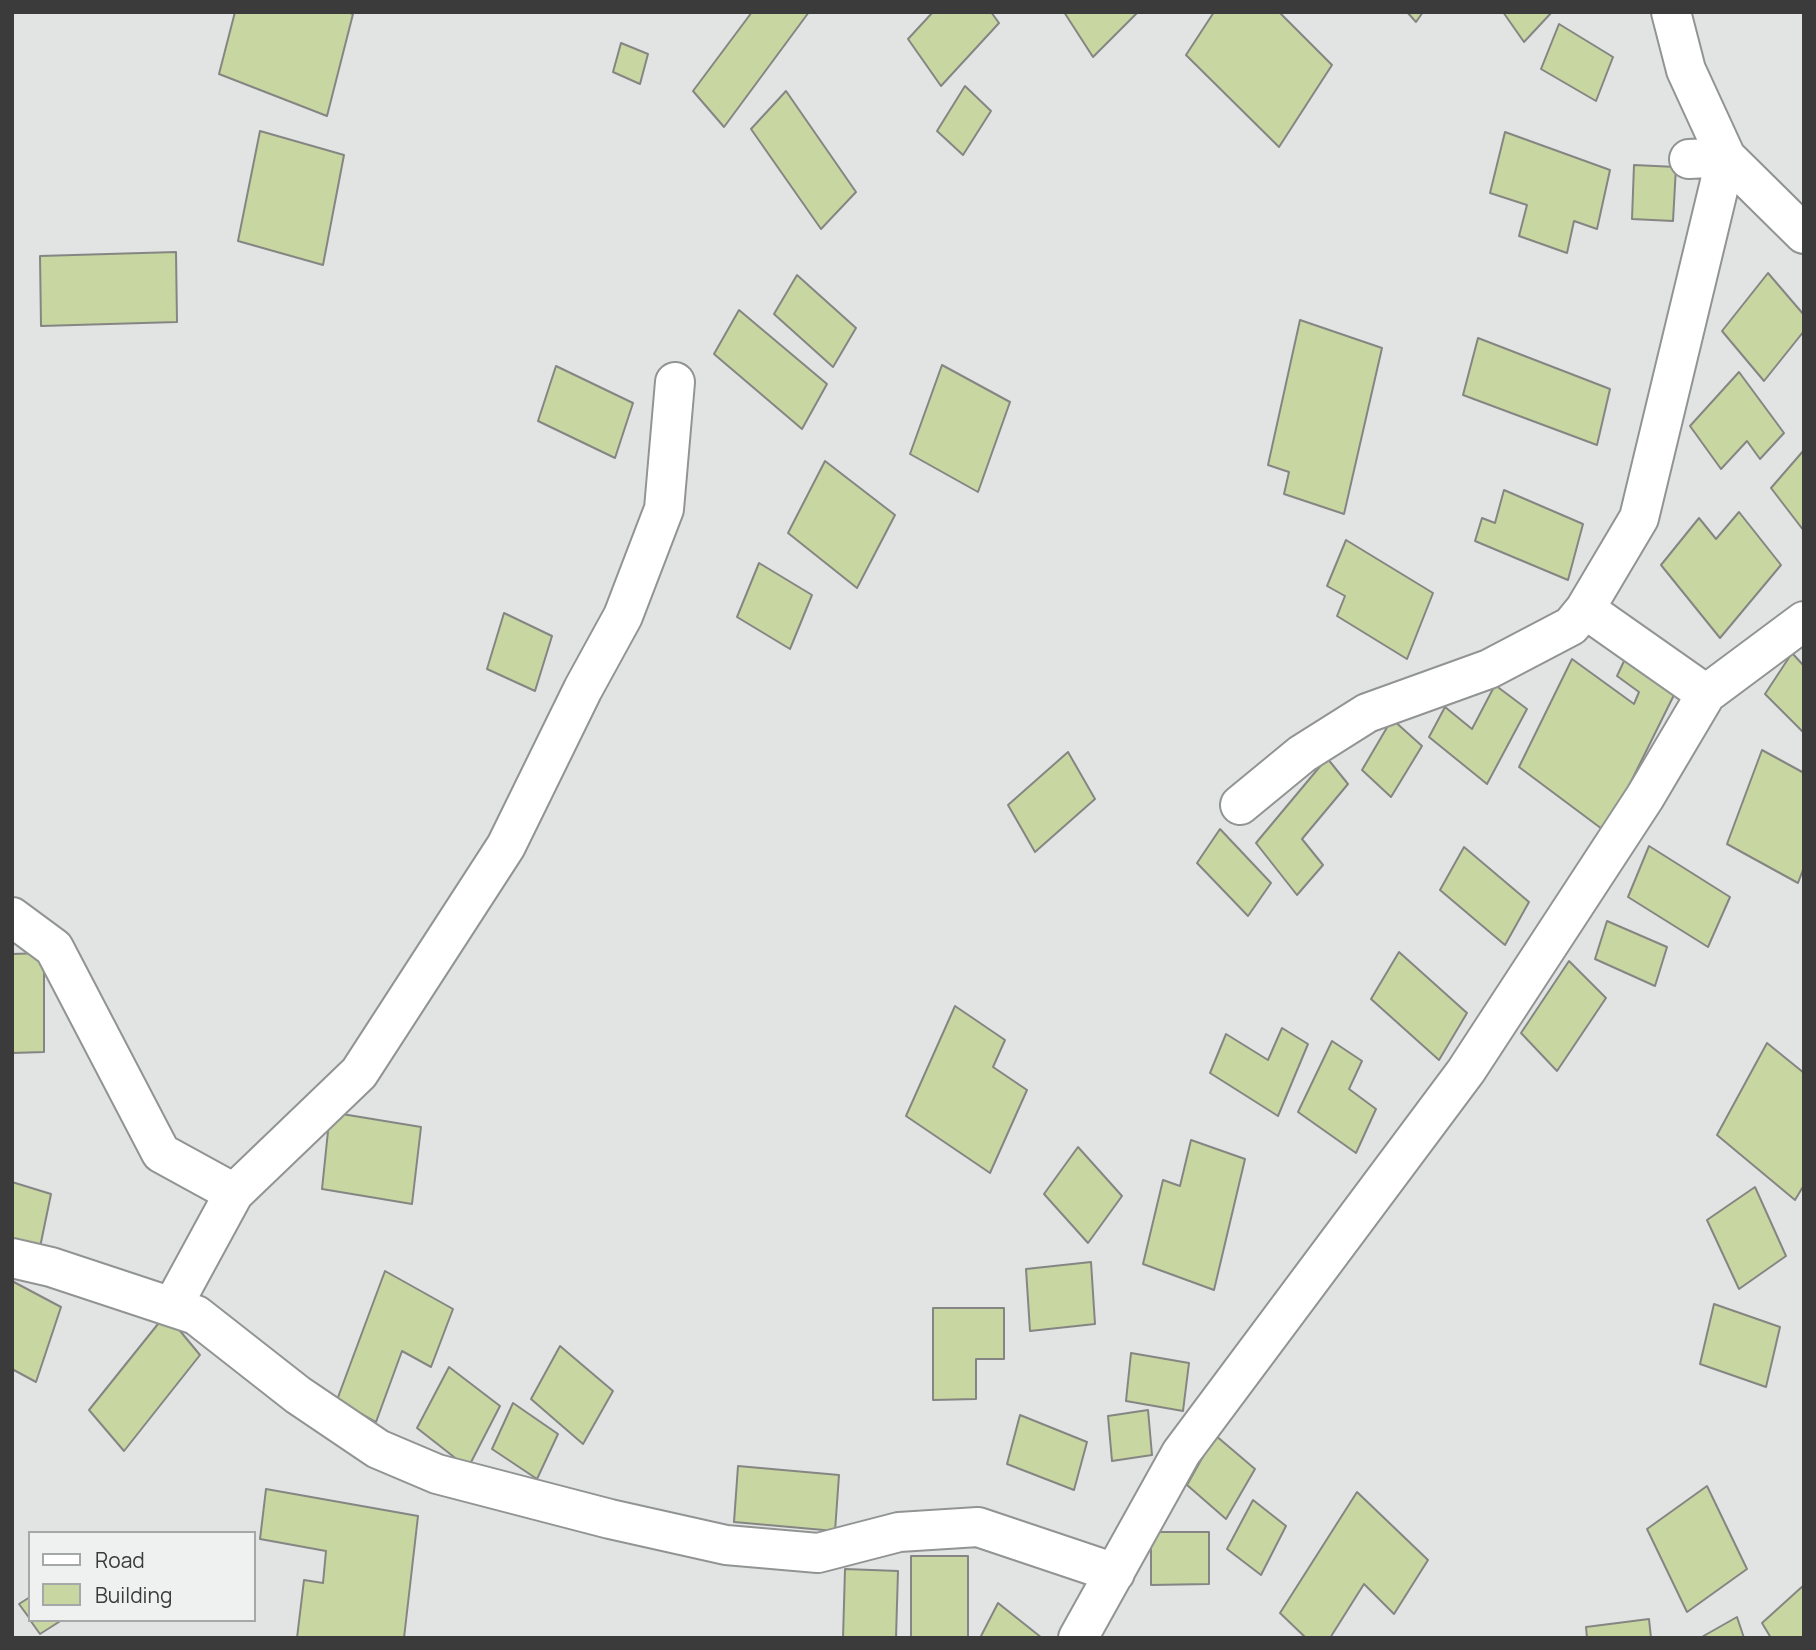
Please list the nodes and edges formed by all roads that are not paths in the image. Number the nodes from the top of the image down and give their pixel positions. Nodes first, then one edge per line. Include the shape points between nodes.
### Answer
1 (1671, 12) edge
2 (1708, 158) junction
3 (1804, 234) edge
4 (675, 382) dead end
5 (1585, 609) junction
6 (1804, 621) edge
7 (1706, 694) junction
8 (1240, 805) dead end
9 (12, 918) edge
10 (234, 1193) junction
11 (12, 1258) edge
12 (172, 1307) junction
13 (1115, 1573) junction
14 (1078, 1638) edge

1 - 2 street
2 - 3 street
2 - 5 street via 1639,518
4 - 10 street via 664,509 624,615 506,846 359,1073
5 - 7 street
5 - 8 street via 1571,626 1489,669 1367,713 1302,754
6 - 7 street
7 - 13 street via 1645,797 1466,1070 1181,1453
9 - 10 street via 54,948 160,1153
10 - 12 street
11 - 12 street
12 - 13 street via 196,1315 298,1395 379,1449 437,1474 726,1545 818,1553 899,1532 978,1527
13 - 14 street

